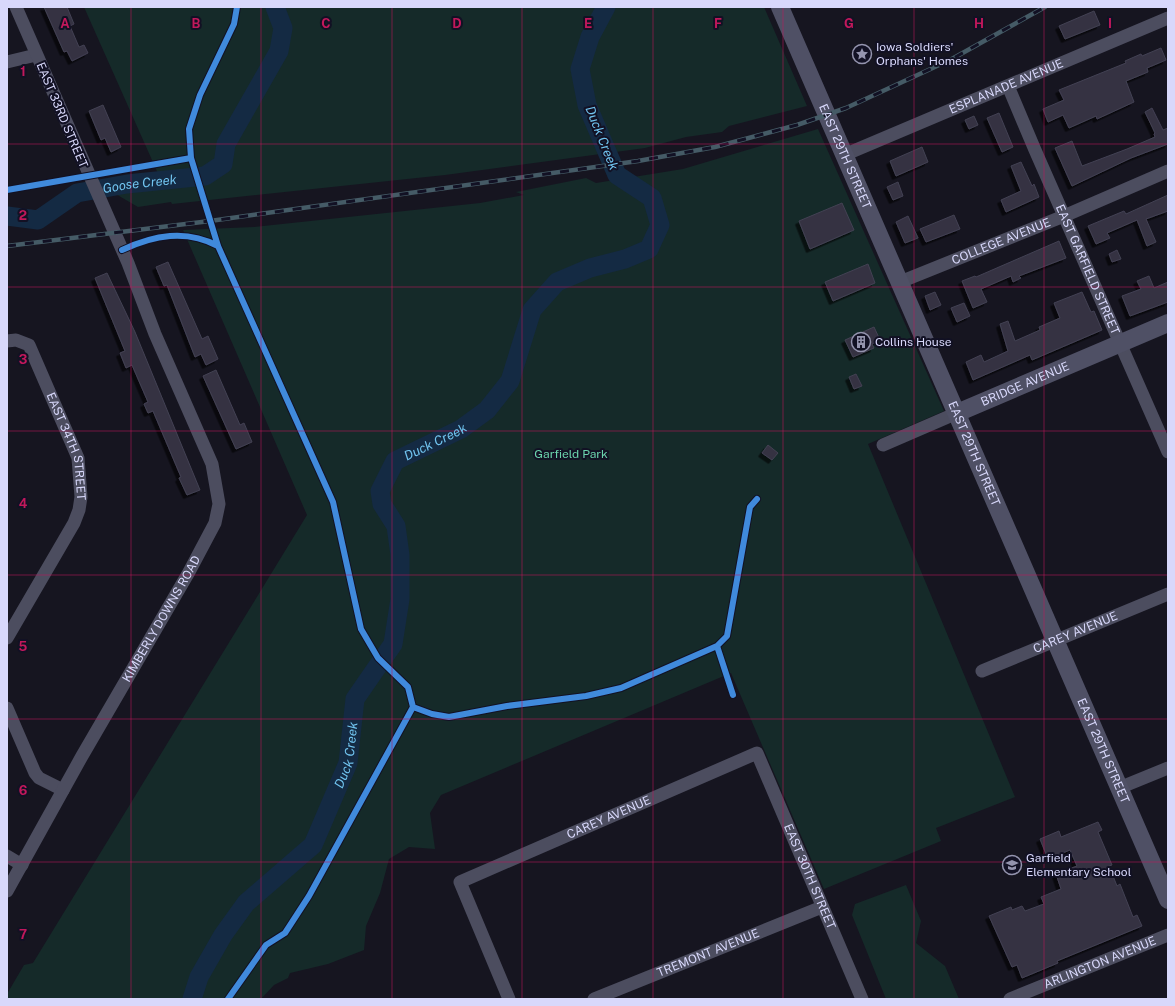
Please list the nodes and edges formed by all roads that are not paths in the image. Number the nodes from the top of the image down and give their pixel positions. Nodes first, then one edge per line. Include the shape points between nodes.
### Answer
1 (16, 7) edge
2 (780, 7) edge
3 (1168, 18) edge
4 (36, 55) junction
5 (7, 62) edge
6 (1008, 86) junction
7 (844, 155) junction
8 (1168, 171) edge
9 (1064, 216) junction
10 (900, 282) junction
11 (1168, 323) edge
12 (155, 334) joint
13 (7, 341) edge
14 (1120, 343) junction
15 (957, 413) junction
16 (883, 445) dead end
17 (1168, 452) edge
18 (1168, 594) edge
19 (7, 638) edge
20 (1056, 641) junction
21 (982, 671) dead end
22 (7, 708) edge
23 (758, 753) joint
24 (1168, 768) edge
25 (1119, 788) junction
26 (63, 790) junction
27 (7, 856) edge
28 (22, 865) junction
29 (7, 890) edge
30 (1168, 900) edge
31 (822, 907) junction
32 (1168, 935) edge
33 (510, 999) edge
34 (594, 999) edge
35 (862, 999) edge
36 (1010, 999) edge

1 - 4 street, EAST 33RD STREET
2 - 7 street, EAST 29TH STREET
3 - 6 street, ESPLANADE AVENUE
4 - 5 street
4 - 12 street, EAST 33RD STREET via 128,264
6 - 7 street, ESPLANADE AVENUE
6 - 9 street, EAST GARFIELD STREET
7 - 10 street, EAST 29TH STREET
8 - 9 street, COLLEGE AVENUE
9 - 10 street, COLLEGE AVENUE
9 - 14 street, EAST GARFIELD STREET
10 - 15 street, EAST 29TH STREET
11 - 14 street, BRIDGE AVENUE
12 - 26 street, KIMBERLY DOWNS ROAD via 212,464 220,504 215,523 189,572
13 - 19 street, EAST 34TH STREET via 16,340 29,345 78,458 81,497 79,510
14 - 15 street, BRIDGE AVENUE
14 - 17 street, EAST GARFIELD STREET
15 - 16 street, BRIDGE AVENUE
15 - 20 street, EAST 29TH STREET
18 - 20 street, CAREY AVENUE
20 - 21 street, CAREY AVENUE
20 - 25 street, EAST 29TH STREET
22 - 26 street via 35,773 39,778
23 - 31 street, EAST 30TH STREET
23 - 33 street, CAREY AVENUE via 460,882
24 - 25 street
25 - 30 street, EAST 29TH STREET
26 - 28 street, KIMBERLY DOWNS ROAD
27 - 28 street
28 - 29 street, KIMBERLY DOWNS ROAD
31 - 34 street, TREMONT AVENUE
31 - 35 street, EAST 30TH STREET
32 - 36 street, ARLINGTON AVENUE

